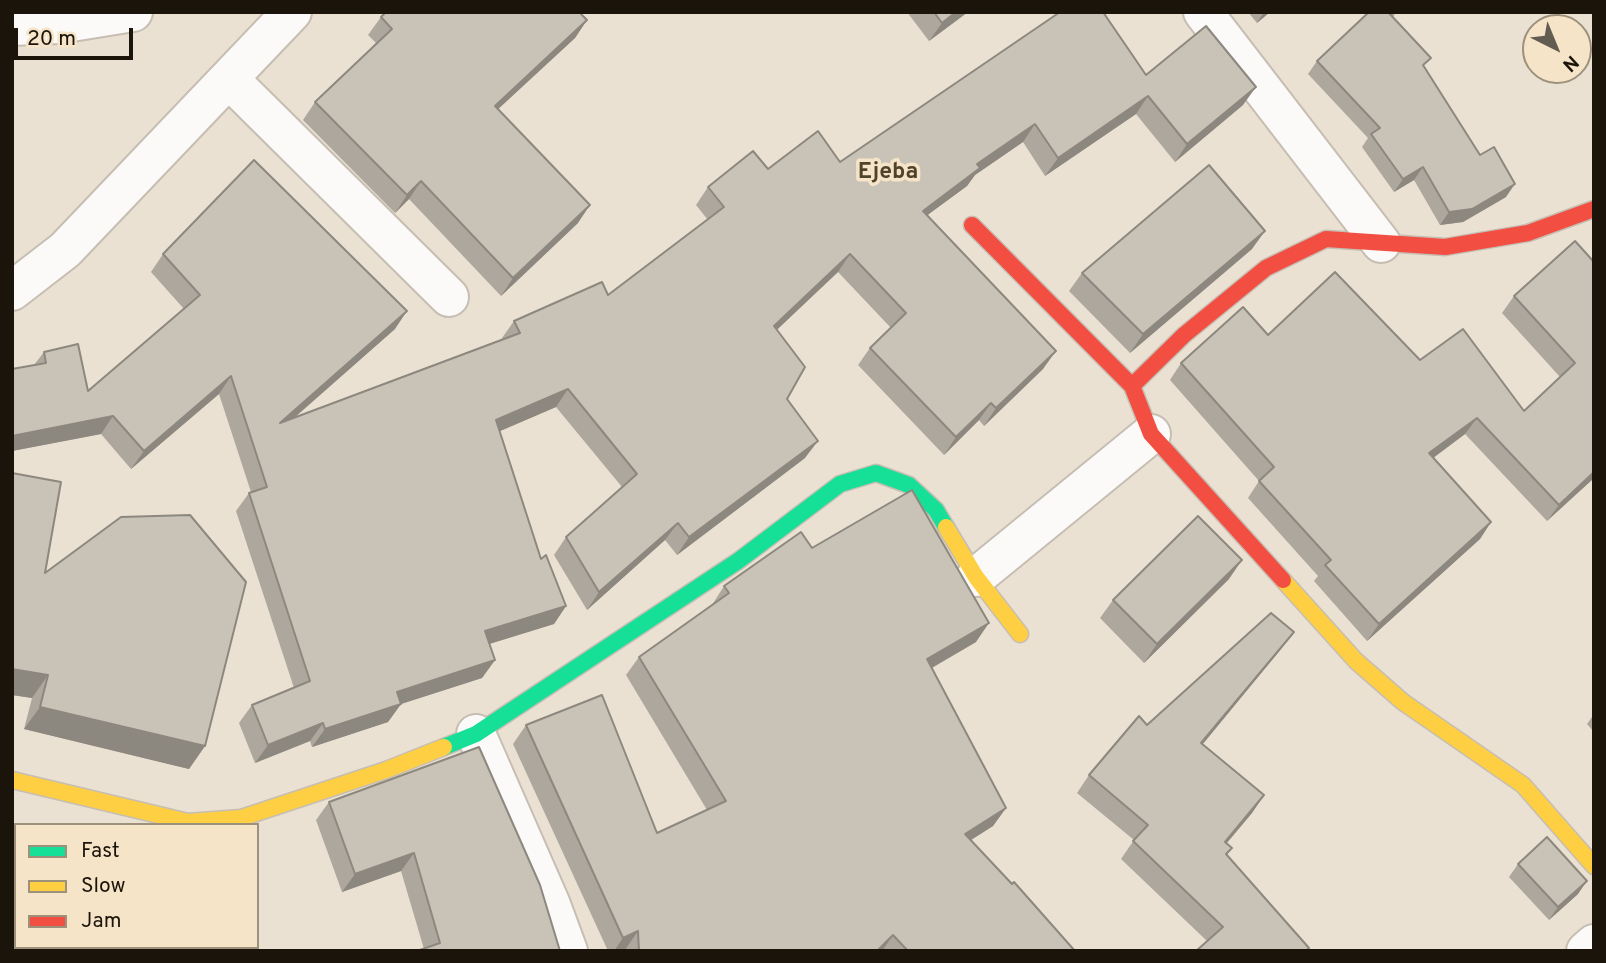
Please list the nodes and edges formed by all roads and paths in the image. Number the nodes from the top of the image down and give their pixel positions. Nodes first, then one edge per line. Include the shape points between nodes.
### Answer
1 (133, 12) edge
2 (292, 12) edge
3 (1203, 12) edge
4 (60, 18) edge
5 (12, 26) edge
6 (229, 79) junction
7 (1594, 209) edge
8 (972, 225) dead end
9 (1381, 243) junction
10 (12, 291) edge
11 (449, 297) dead end
12 (1132, 386) junction
13 (1151, 434) junction
14 (976, 577) junction
15 (1020, 634) dead end
16 (476, 734) junction
17 (12, 780) edge
18 (1594, 866) edge
19 (1594, 944) edge
20 (568, 951) edge
21 (1586, 951) edge

1 - 4 street
2 - 6 street
3 - 9 street
4 - 5 street
6 - 10 street via 65,250
6 - 11 street
7 - 9 street via 1528,233 1445,247
8 - 12 street
9 - 12 street via 1326,239 1266,268 1184,335
12 - 13 street
13 - 14 street
13 - 18 street via 1356,661 1403,702 1523,785
14 - 15 street
14 - 16 street via 936,510 909,485 876,473 840,484 738,561
16 - 17 street via 386,770 241,818 188,822
16 - 20 street
19 - 21 street

